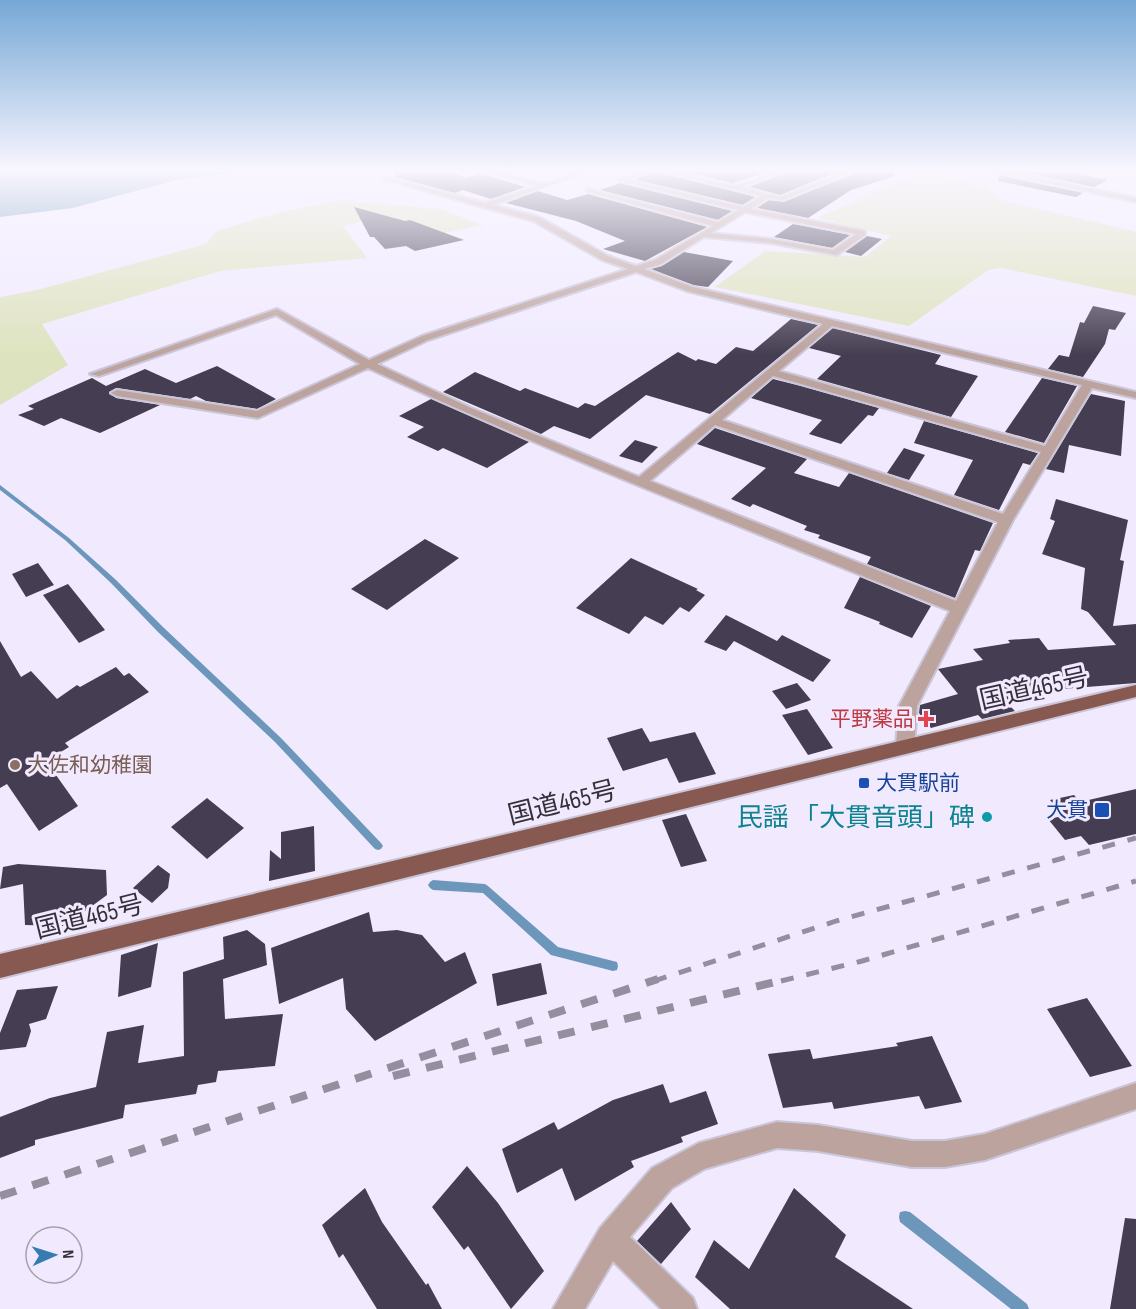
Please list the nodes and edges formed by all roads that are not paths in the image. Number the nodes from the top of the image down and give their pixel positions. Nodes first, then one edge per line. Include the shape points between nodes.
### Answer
1 (559, 232) edge
2 (706, 232) edge
3 (857, 232) edge
4 (703, 234) junction
5 (637, 270) junction
6 (831, 322) junction
7 (368, 364) junction
8 (773, 373) junction
9 (95, 374) dead end
10 (1089, 383) junction
11 (117, 393) dead end
12 (1136, 394) edge
13 (714, 421) junction
14 (1049, 451) junction
15 (641, 483) junction
16 (1006, 520) junction
17 (961, 609) junction
18 (1136, 692) edge
19 (905, 747) junction
20 (0, 966) edge
21 (1136, 1096) edge
22 (610, 1238) junction
23 (568, 1309) edge
24 (682, 1309) edge

1 - 5 street via 605,258
2 - 4 street
3 - 4 street via 862,233 834,253
4 - 5 street via 658,262
5 - 6 street via 690,289
5 - 7 street via 425,338
6 - 8 street
6 - 10 street
7 - 9 street via 277,312
7 - 11 street via 258,415
7 - 15 street
8 - 13 street
8 - 14 street
10 - 12 street
10 - 14 street
13 - 15 street
13 - 16 street
14 - 16 street
15 - 17 street
16 - 17 street
17 - 19 street via 908,706
18 - 19 highway, 国道465号
19 - 20 highway, 国道465号
21 - 22 street via 985,1147 945,1154 912,1155 818,1138 777,1135 737,1145 699,1157 662,1178
22 - 23 street
22 - 24 street

